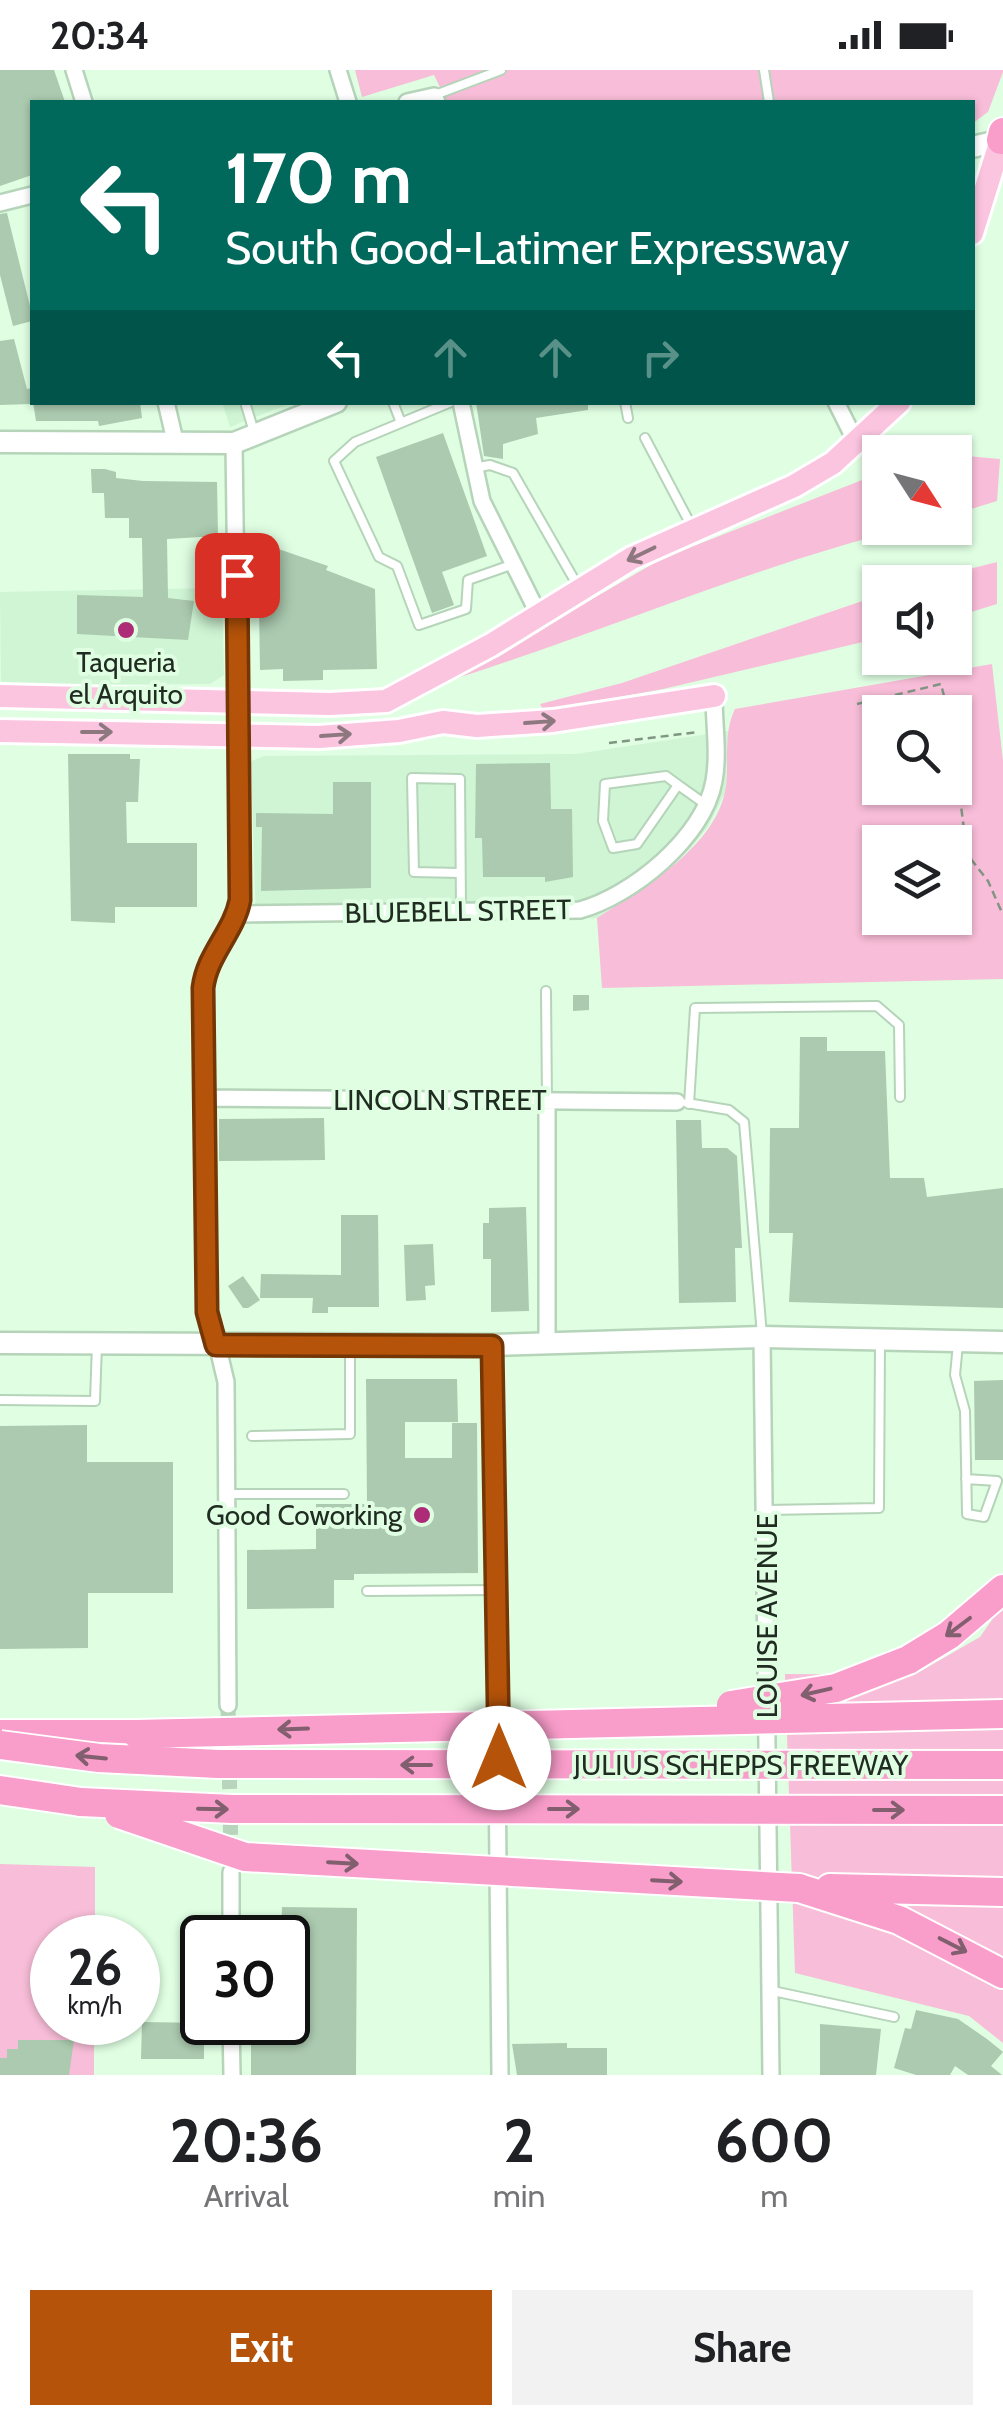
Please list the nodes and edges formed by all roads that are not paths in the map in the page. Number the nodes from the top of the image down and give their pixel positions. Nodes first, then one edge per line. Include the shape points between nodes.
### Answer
1 (74, 70) edge
2 (338, 70) edge
3 (501, 70) edge
4 (764, 70) edge
5 (435, 99) edge
6 (83, 100) edge
7 (347, 100) edge
8 (768, 100) edge
9 (1002, 137) edge
10 (975, 146) edge
11 (30, 195) edge
12 (0, 202) edge
13 (975, 223) edge
14 (167, 405) edge
15 (246, 405) edge
16 (329, 405) edge
17 (394, 405) edge
18 (445, 405) edge
19 (462, 405) edge
20 (626, 405) edge
21 (837, 405) edge
22 (896, 405) edge
23 (628, 418) dead end
24 (402, 423) junction
25 (256, 436) junction
26 (644, 438) dead end
27 (0, 442) edge
28 (234, 443) junction
29 (856, 444) junction
30 (176, 445) junction
31 (473, 468) junction
32 (694, 529) junction
33 (511, 565) junction
34 (579, 588) junction
35 (540, 616) junction
36 (0, 696) edge
37 (714, 696) joint
38 (238, 700) junction
39 (0, 732) edge
40 (239, 734) junction
41 (678, 785) junction
42 (706, 804) junction
43 (460, 873) junction
44 (461, 910) junction
45 (238, 914) junction
46 (546, 991) dead end
47 (900, 1097) dead end
48 (203, 1098) junction
49 (547, 1100) junction
50 (683, 1103) junction
51 (762, 1336) junction
52 (880, 1337) junction
53 (958, 1340) junction
54 (1003, 1342) edge
55 (0, 1344) edge
56 (96, 1344) junction
57 (547, 1344) junction
58 (216, 1345) junction
59 (350, 1346) junction
60 (492, 1346) junction
61 (0, 1400) edge
62 (241, 1438) junction
63 (966, 1478) junction
64 (226, 1494) junction
65 (344, 1494) dead end
66 (767, 1510) junction
67 (1003, 1589) edge
68 (496, 1590) junction
69 (368, 1591) dead end
70 (228, 1705) tunnel mouth
71 (1003, 1714) edge
72 (461, 1723) junction
73 (0, 1734) edge
74 (0, 1744) edge
75 (1003, 1765) edge
76 (0, 1790) edge
77 (81, 1802) junction
78 (1003, 1810) edge
79 (231, 1872) tunnel mouth
80 (799, 1888) junction
81 (1003, 1892) edge
82 (231, 1915) edge
83 (1003, 1974) edge
84 (773, 1990) junction
85 (894, 2017) dead end
86 (232, 2045) edge
87 (232, 2075) edge
88 (500, 2075) edge
89 (772, 2075) edge

1 - 6 street
2 - 7 street
3 - 5 lane
4 - 8 lane
9 - 10 main road
9 - 13 main road
11 - 12 street
14 - 30 street
15 - 25 lane
16 - 25 main road
17 - 24 lane
18 - 24 lane
19 - 31 street
20 - 23 lane
21 - 29 street
22 - 29 main road
24 - 33 lane via 355,442 334,461 379,557 397,566 419,626 466,609 468,580
25 - 28 main road
26 - 32 lane
27 - 30 main road
28 - 30 main road
28 - 38 street
29 - 32 main road via 794,486
31 - 33 street
31 - 34 lane via 513,473
32 -> 34 main road
33 - 35 street
34 - 35 main road
35 - 38 main road via 386,701
36 - 38 main road
40 -> 37 main road via 319,736 443,722 554,721
37 - 42 street, BLUEBELL STREET via 714,782
38 - 40 street
39 -> 40 main road
40 - 45 street
41 - 41 lane via 666,776 605,784 602,820 613,848 636,844
41 - 42 lane
42 - 44 street, BLUEBELL STREET via 670,852 602,904 580,910
43 - 43 lane via 460,779 412,778 414,872
43 - 44 lane
44 - 45 street, BLUEBELL STREET
45 - 48 street via 205,974
46 - 49 lane
47 - 50 lane via 898,1026 877,1006 695,1008
48 - 49 street, LINCOLN STREET
48 - 58 street via 205,1293
49 - 50 street, LINCOLN STREET
49 - 57 street
50 - 51 lane via 729,1110 744,1122
51 - 52 main road
51 - 57 main road
51 - 66 street, LOUISE AVENUE
52 - 53 main road
52 - 66 lane via 879,1508
53 - 54 main road
53 - 63 lane via 955,1375 965,1412
55 - 56 main road
56 - 58 main road
56 - 61 lane via 95,1402
57 - 60 main road
58 - 59 main road
58 - 62 street
59 - 60 main road
59 - 62 lane via 350,1434
60 - 68 street
62 - 64 street
63 - 63 lane via 967,1514 984,1517 997,1481
64 - 65 lane
64 - 70 street
66 - 84 street, LOUISE AVENUE
67 -> 72 highway, bridge via 908,1660 836,1688 794,1698
68 - 69 lane
68 - 88 street
71 - 72 highway, bridge
72 -> 73 highway, bridge
75 -> 74 highway, JULIUS SCHEPPS FREEWAY, bridge via 218,1764
76 - 77 highway, JULIUS SCHEPPS FREEWAY
77 -> 78 highway, JULIUS SCHEPPS FREEWAY, bridge via 232,1809
77 -> 80 highway, bridge via 245,1857
79 - 82 street
80 - 81 highway
80 -> 83 highway via 899,1920
84 - 85 lane
84 - 89 street, LOUISE AVENUE
86 - 87 street

